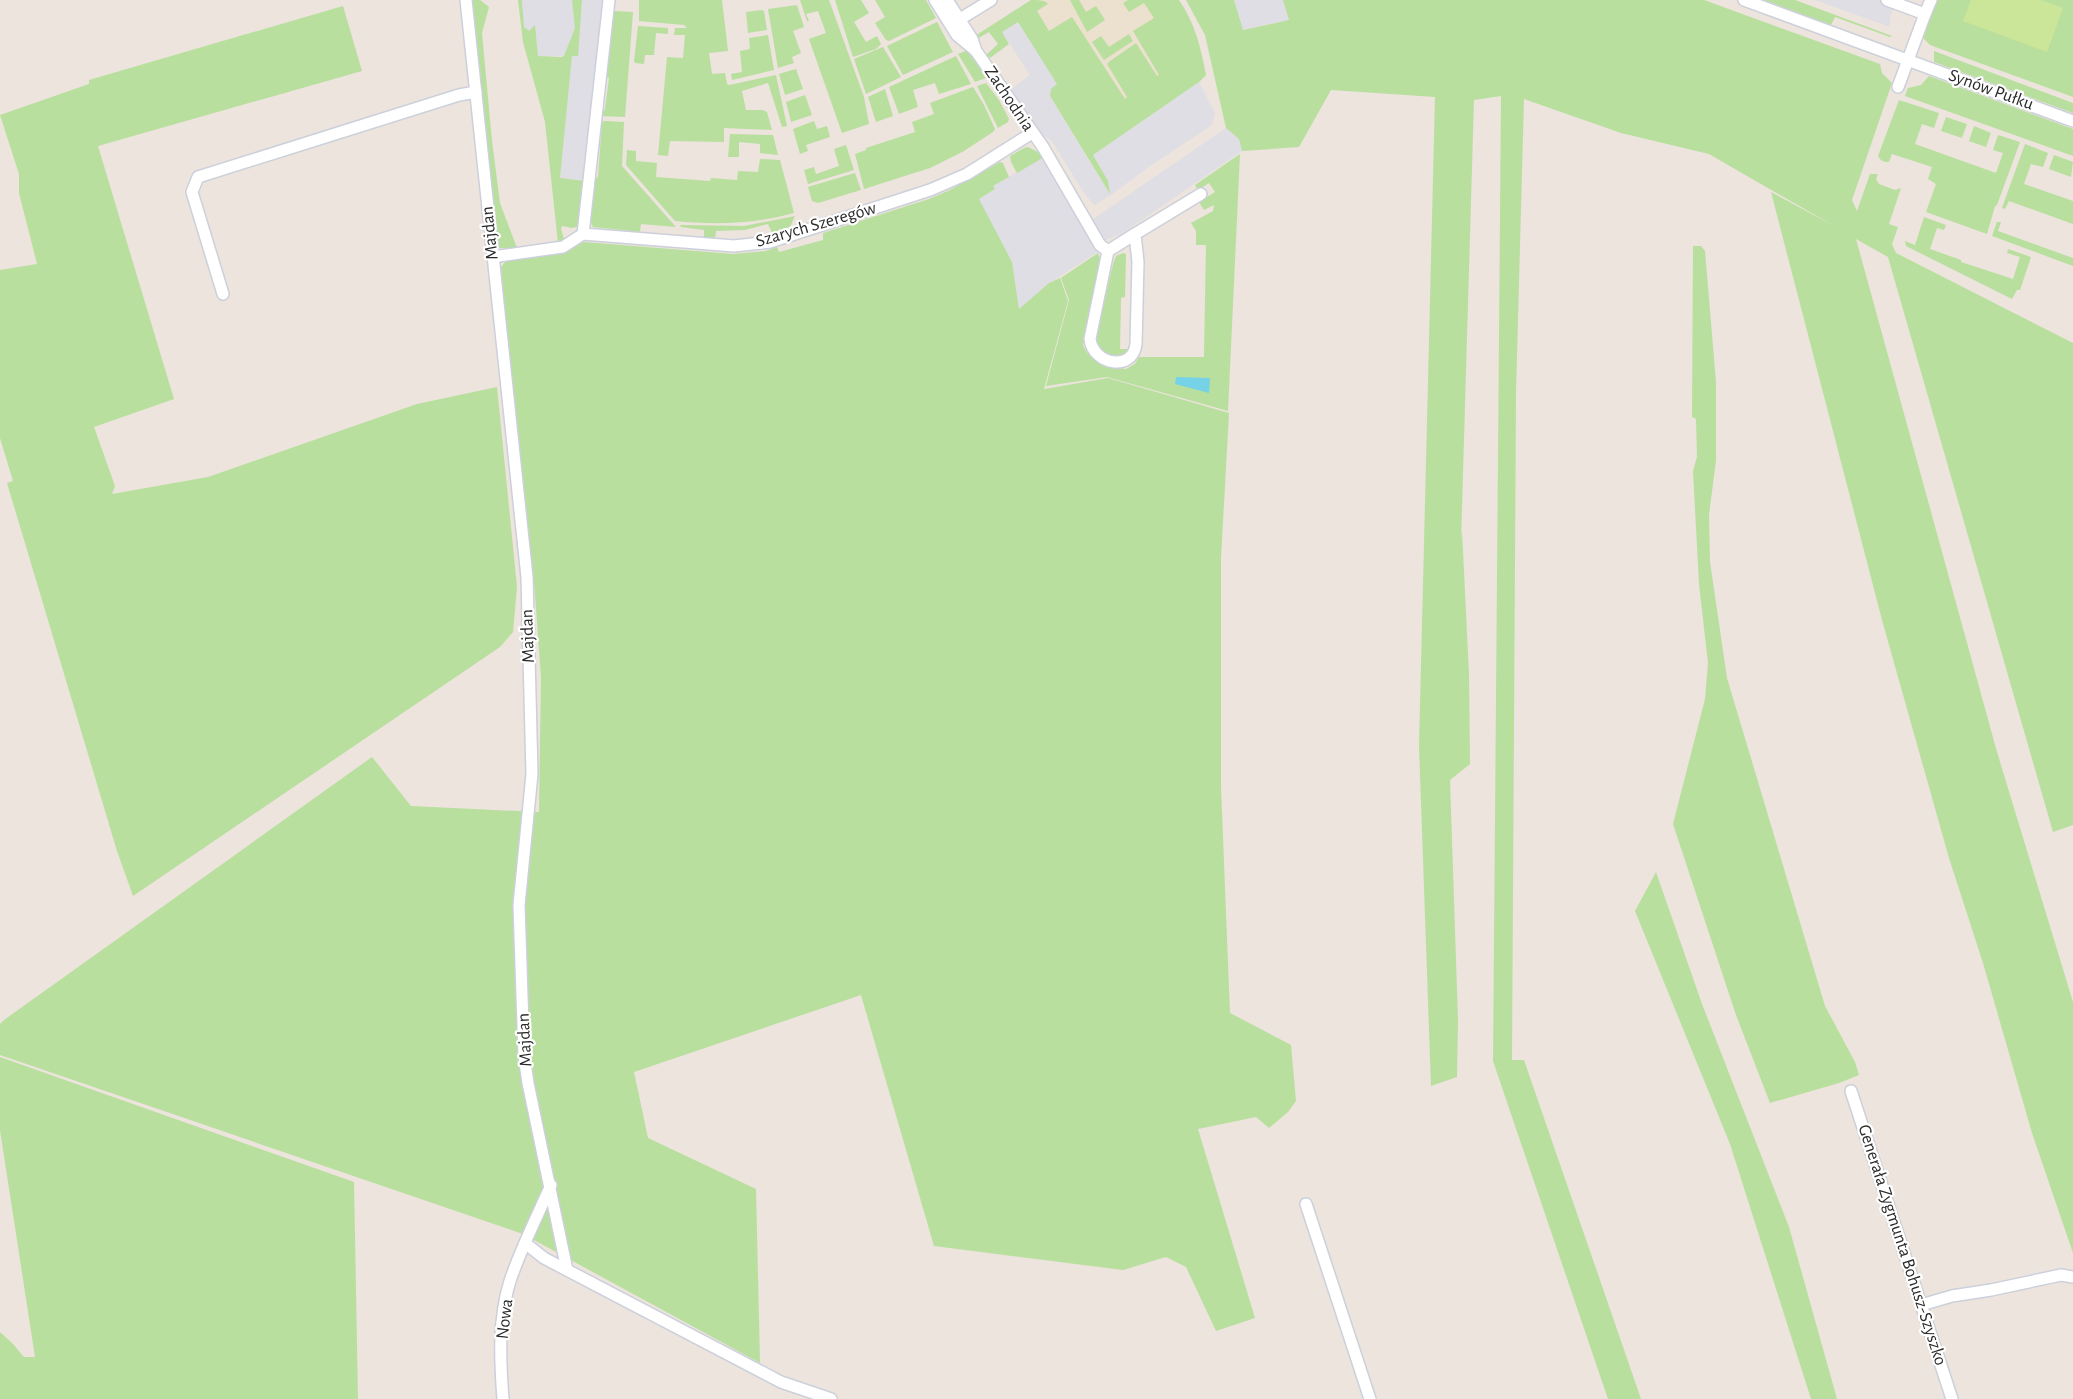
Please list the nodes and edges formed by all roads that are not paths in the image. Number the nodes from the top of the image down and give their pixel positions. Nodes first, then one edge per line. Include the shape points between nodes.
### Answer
1 (466, 0) edge
2 (609, 0) edge
3 (935, 0) edge
4 (946, 0) edge
5 (991, 0) edge
6 (1744, 0) edge
7 (1887, 0) edge
8 (1930, 0) edge
9 (1925, 14) junction
10 (955, 23) junction
11 (1908, 60) junction
12 (1898, 87) dead end
13 (476, 92) junction
14 (2073, 121) edge
15 (1032, 133) junction
16 (1201, 194) dead end
17 (584, 234) junction
18 (1135, 234) junction
19 (1108, 251) junction
20 (492, 257) junction
21 (222, 294) dead end
22 (1851, 1092) dead end
23 (550, 1185) junction
24 (1306, 1204) dead end
25 (525, 1242) junction
26 (567, 1270) junction
27 (2073, 1277) edge
28 (1921, 1305) junction
29 (503, 1399) edge
30 (831, 1399) edge
31 (1370, 1399) edge
32 (1952, 1399) edge

1 - 13 street, Majdan
2 - 17 street
3 - 10 street, Zachodnia
4 - 10 street, Zachodnia
5 - 10 street
6 - 11 street, Synów Pułku
7 - 9 street
8 - 9 street
9 - 11 street
10 - 15 street, Zachodnia via 957,35 976,51
11 - 12 street
11 - 14 street, Synów Pułku
13 - 20 street, Majdan
13 - 21 street via 198,177 192,192
15 - 17 street, Szarych Szeregów via 967,174 930,190 770,242 734,246
15 - 19 street, Zachodnia via 1100,245
16 - 18 street
17 - 20 street via 563,247
18 - 19 street
18 - 19 street via 1138,262 1136,344 1132,356 1125,361 1112,362 1096,356 1091,348 1090,339
20 - 23 street, Majdan via 527,577 532,774 519,905 524,1056
22 - 28 street, Generała Zygmunta Bohusz-Szyszko
23 - 25 street, Nowa
23 - 26 street, Majdan
24 - 31 street
25 - 26 street via 544,1258
25 - 29 street, Nowa via 510,1283 504,1312
26 - 30 street via 781,1382
27 - 28 street via 2056,1276
28 - 32 street, Generała Zygmunta Bohusz-Szyszko

